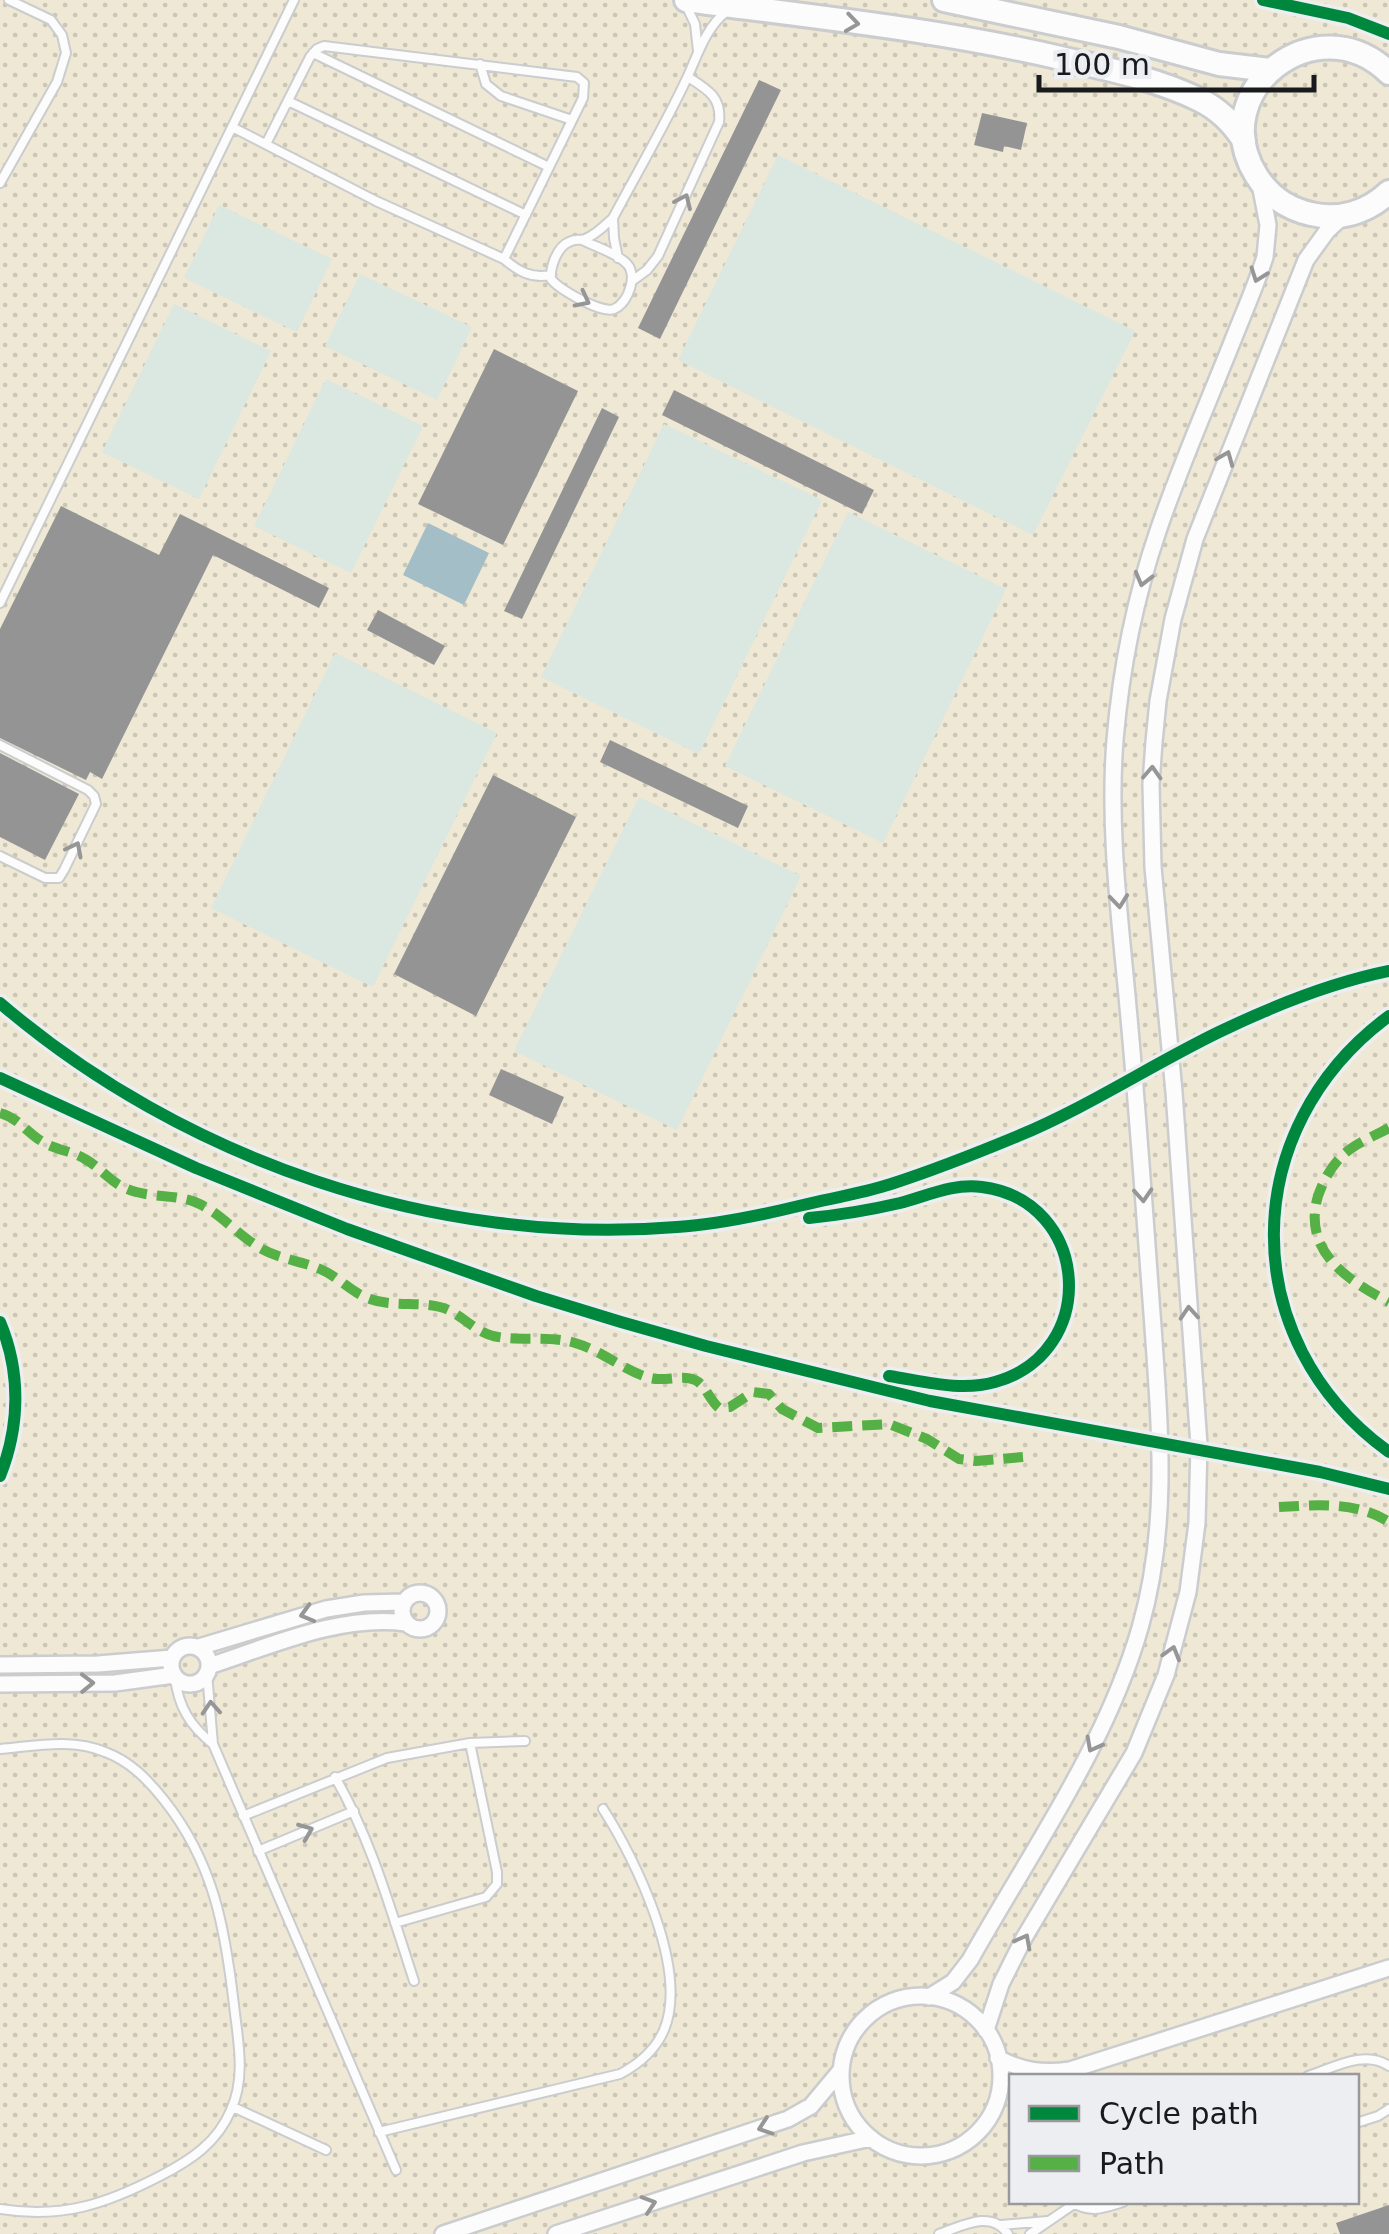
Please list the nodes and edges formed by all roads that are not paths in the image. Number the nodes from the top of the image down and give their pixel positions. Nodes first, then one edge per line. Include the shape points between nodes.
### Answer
1 (10, 0) edge
2 (294, 0) edge
3 (684, 0) edge
4 (947, 0) edge
5 (734, 6) junction
6 (1008, 7) edge
7 (698, 51) junction
8 (313, 52) junction
9 (480, 64) junction
10 (1270, 70) junction
11 (1389, 73) edge
12 (688, 77) junction
13 (288, 100) junction
14 (572, 120) junction
15 (232, 127) junction
16 (1244, 140) junction
17 (266, 144) junction
18 (549, 167) junction
19 (1259, 180) junction
20 (0, 183) edge
21 (1384, 202) edge
22 (526, 215) junction
23 (1344, 216) junction
24 (613, 218) junction
25 (582, 240) junction
26 (618, 258) junction
27 (504, 260) junction
28 (550, 275) junction
29 (632, 281) junction
30 (0, 603) edge
31 (0, 745) edge
32 (0, 856) edge
33 (404, 1602) junction
34 (406, 1622) junction
35 (198, 1647) junction
36 (0, 1664) edge
37 (208, 1669) junction
38 (173, 1670) junction
39 (0, 1684) edge
40 (526, 1741) dead end
41 (470, 1742) junction
42 (213, 1744) junction
43 (0, 1749) edge
44 (335, 1778) junction
45 (603, 1809) dead end
46 (354, 1811) junction
47 (244, 1816) junction
48 (258, 1851) junction
49 (395, 1922) junction
50 (1389, 1968) edge
51 (414, 1981) dead end
52 (929, 1997) junction
53 (986, 2030) junction
54 (998, 2058) junction
55 (1389, 2065) edge
56 (841, 2070) junction
57 (1040, 2074) edge
58 (1048, 2074) edge
59 (1315, 2074) edge
60 (1009, 2095) edge
61 (995, 2105) junction
62 (233, 2107) junction
63 (1389, 2109) edge
64 (1359, 2121) edge
65 (380, 2132) junction
66 (871, 2138) junction
67 (326, 2150) dead end
68 (396, 2170) dead end
69 (1072, 2204) edge
70 (1076, 2204) edge
71 (1117, 2204) edge
72 (0, 2209) edge
73 (1046, 2222) junction
74 (1001, 2225) junction
75 (442, 2234) edge
76 (556, 2234) edge
77 (939, 2234) edge
78 (1008, 2234) edge
79 (1030, 2234) edge

1 - 20 lane via 51,20 66,53 57,82
2 - 15 lane
3 - 5 main road
3 - 7 lane
4 - 6 main road
5 - 7 lane via 716,19
5 -> 16 main road via 1032,51 1136,76 1204,102
6 - 10 main road via 1219,64
7 - 12 lane
8 - 9 lane via 331,45
8 - 13 lane
8 - 18 lane
9 - 14 lane via 486,84 500,96
9 - 14 lane via 576,76 585,93
10 - 11 main road via 1295,54 1325,47 1370,58
10 - 16 main road via 1249,102
12 - 24 lane
29 -> 12 lane via 658,256 719,122 716,98
13 - 17 lane
13 - 22 lane
14 - 18 lane
15 - 17 lane
15 - 30 lane
16 - 19 main road
17 - 27 lane
18 - 22 lane
19 - 23 main road via 1292,208
19 -> 52 street via 1267,209 1265,257 1144,573 1115,741 1113,826 1162,1484 1150,1589 1116,1698 1081,1767 970,1960
21 - 23 main road
22 - 27 lane
53 -> 23 street via 1024,1938 1134,1752 1166,1675 1188,1592 1199,1445 1153,867 1158,701 1172,619 1209,500 1306,260
24 - 25 lane
24 - 26 lane
25 - 26 lane
25 - 28 lane via 564,245
26 - 29 lane via 630,267
27 - 28 lane via 521,272
28 -> 29 lane via 558,287 607,310 619,306
32 -> 31 lane via 58,878 96,804 88,790
33 - 34 street
33 - 34 street via 422,1593 437,1606 436,1619 425,1628
33 -> 35 street via 326,1609
34 - 37 street via 328,1628
35 - 37 street
35 - 38 street via 180,1648
36 - 38 street
37 - 38 street via 192,1684
42 -> 37 lane
39 -> 38 street via 115,1683
38 - 42 lane via 186,1715
40 - 41 lane
41 - 44 lane via 388,1758
41 - 49 lane via 497,1884 486,1897
42 - 47 lane
43 - 62 lane via 74,1744 118,1757 142,1775 184,1829 210,1880 225,1935 240,2064
44 - 46 lane
44 - 47 lane
45 - 65 lane via 630,1854 660,1934 670,2004 658,2041 620,2074
48 -> 46 lane
46 - 49 lane
47 - 48 lane
48 - 65 lane
49 - 51 lane
50 - 58 street
52 - 53 street via 964,2009
52 - 56 street via 895,2000 866,2018 851,2036
53 - 54 street
54 - 57 street
54 - 61 street
55 - 59 lane via 1367,2058
56 - 66 street via 847,2108
56 -> 75 street via 811,2106 788,2119
60 - 61 street
61 - 66 street via 972,2138 935,2155 908,2155
62 - 67 lane
62 - 72 lane via 199,2154 116,2198 56,2212
63 - 64 lane
65 - 68 lane
76 -> 66 street via 803,2153
69 - 73 lane
70 - 71 lane via 1091,2210
73 - 74 lane
73 - 79 lane
74 - 77 lane via 982,2220
74 - 78 lane

